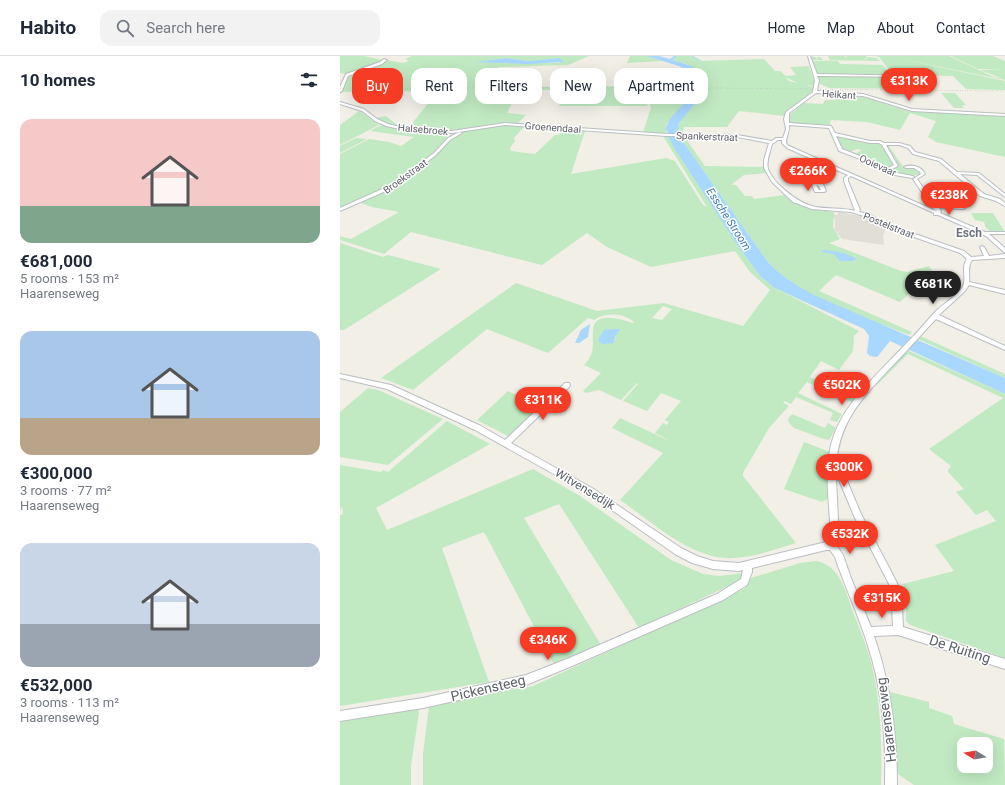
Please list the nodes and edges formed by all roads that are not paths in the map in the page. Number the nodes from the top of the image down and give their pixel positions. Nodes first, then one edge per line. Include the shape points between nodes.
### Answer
1 (809, 56) edge
2 (384, 60) dead end
3 (816, 75) junction
4 (923, 76) dead end
5 (341, 89) edge
6 (815, 92) junction
7 (340, 103) edge
8 (1005, 115) edge
9 (788, 124) junction
10 (464, 131) junction
11 (444, 132) junction
12 (642, 133) joint
13 (833, 134) junction
14 (453, 136) junction
15 (784, 139) junction
16 (771, 142) junction
17 (882, 144) junction
18 (827, 164) junction
19 (906, 167) dead end
20 (886, 170) junction
21 (957, 174) junction
22 (850, 175) junction
23 (912, 177) dead end
24 (816, 183) dead end
25 (1005, 197) edge
26 (998, 200) junction
27 (1005, 205) edge
28 (935, 207) junction
29 (963, 208) dead end
30 (340, 210) edge
31 (857, 212) junction
32 (936, 214) junction
33 (1005, 233) edge
34 (985, 234) junction
35 (982, 247) dead end
36 (1005, 251) edge
37 (1005, 256) edge
38 (987, 257) junction
39 (970, 259) junction
40 (967, 283) junction
41 (1005, 292) edge
42 (934, 316) junction
43 (1005, 340) edge
44 (1002, 346) edge
45 (340, 376) edge
46 (567, 385) dead end
47 (506, 443) junction
48 (833, 474) junction
49 (832, 547) junction
50 (747, 566) junction
51 (898, 630) junction
52 (868, 632) junction
53 (1005, 664) edge
54 (340, 716) edge
55 (891, 785) edge

1 - 3 street
2 - 5 street via 349,74 344,78
3 - 4 street
3 - 6 street
6 - 8 street, Heikant via 863,95 912,110
6 - 9 street via 787,114
7 - 11 street, Halsebroek via 363,110 372,118 393,127
9 - 13 street via 829,127
9 - 15 street
10 - 11 street, Halsebroek
10 - 12 street, Groenendaal via 505,124
10 - 14 street, Broekstraat
11 - 14 street
12 - 16 street, Spankerstraat via 737,136
13 - 17 street
13 - 20 street, Ooievaar via 840,150
14 - 30 street, Broekstraat via 435,154 393,186
15 - 16 street
15 - 18 street via 788,147
16 - 31 street, Postelstraat via 767,151 766,168 773,180 793,200 812,208
17 - 20 street via 896,166
17 - 21 street via 907,146 914,153 940,160
18 - 22 street
18 - 24 street via 813,169 812,176
19 - 28 street via 922,171 923,174 915,179
20 - 23 street, Ooievaar
21 - 25 street via 978,174
21 - 26 street via 982,195
22 - 31 street via 846,181 855,200
22 - 32 street
25 - 26 street
26 - 27 street
28 - 29 street
28 - 32 street via 939,211
31 - 39 street, Postelstraat via 887,226 962,252
32 - 34 street
33 - 34 street
34 - 36 street
35 - 38 street
37 - 38 street
38 - 39 street
39 - 40 street via 966,263
40 - 41 street
40 - 42 street via 965,288
42 - 44 street
42 - 48 street via 847,415 836,442
43 - 44 street
45 - 47 street, Witvensedijk via 379,384 398,391
46 - 47 street
47 - 50 street, Witvensedijk via 589,490 687,556 713,565
48 - 49 street via 835,539
48 - 51 street via 842,478 893,582
49 - 50 street, Witvensedijk via 820,547
49 - 52 street, Haarenseweg via 839,555
50 - 54 street, Pickensteeg via 748,572 744,582 720,597 526,680 423,703
51 - 52 street, De Ruiting
51 - 53 street, De Ruiting
52 - 55 street, Haarenseweg via 885,695

